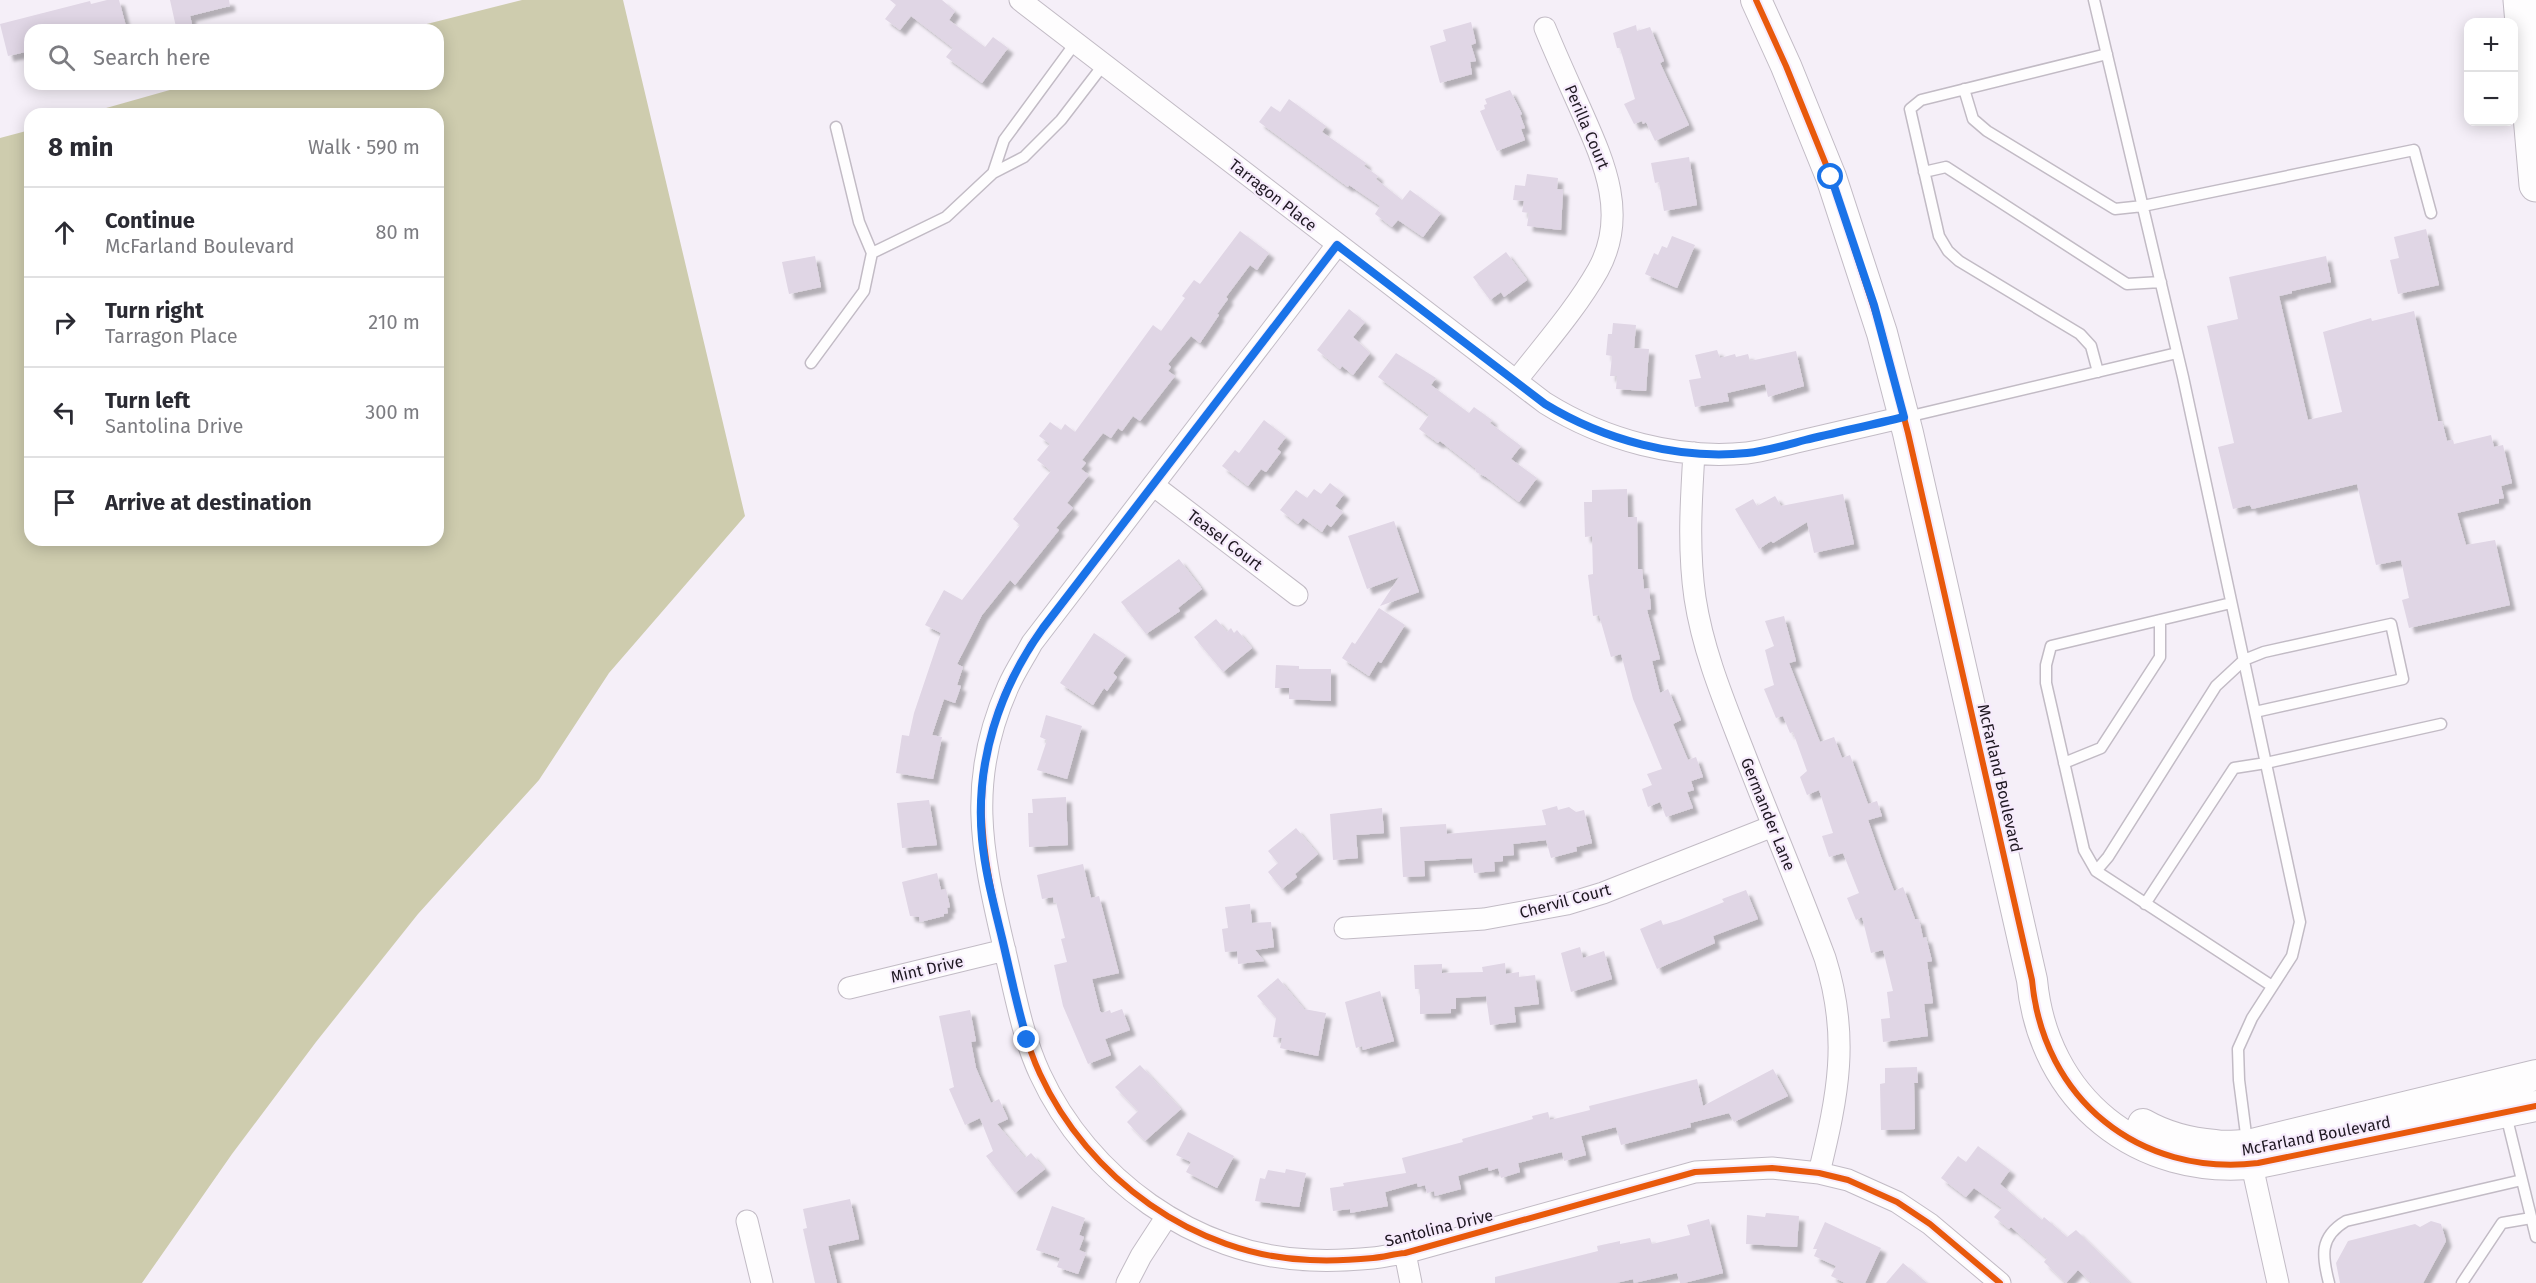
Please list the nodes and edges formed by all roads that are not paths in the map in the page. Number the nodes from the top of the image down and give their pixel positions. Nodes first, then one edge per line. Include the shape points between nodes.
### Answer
1 (1020, 0) edge
2 (2094, 0) edge
3 (2520, 0) edge
4 (1758, 1) edge
5 (1545, 28) dead end
6 (1076, 42) junction
7 (2107, 54) junction
8 (2530, 54) edge
9 (1104, 64) junction
10 (1964, 89) junction
11 (836, 127) dead end
12 (1924, 172) junction
13 (993, 173) junction
14 (2536, 185) edge
15 (2143, 206) junction
16 (2431, 213) dead end
17 (1337, 245) junction
18 (872, 253) junction
19 (2161, 282) junction
20 (2177, 353) junction
21 (811, 363) dead end
22 (2098, 372) junction
23 (1516, 381) junction
24 (1904, 417) junction
25 (1694, 453) junction
26 (1153, 485) junction
27 (1297, 596) dead end
28 (2232, 603) junction
29 (2160, 620) junction
30 (2244, 660) junction
31 (2255, 712) junction
32 (2441, 724) dead end
33 (2064, 763) junction
34 (2266, 763) junction
35 (1773, 826) junction
36 (2096, 872) junction
37 (2145, 904) junction
38 (1345, 928) dead end
39 (1005, 950) junction
40 (2272, 986) junction
41 (849, 988) dead end
42 (2536, 1075) edge
43 (2536, 1106) edge
44 (2505, 1112) junction
45 (2249, 1154) junction
46 (1819, 1173) junction
47 (2522, 1180) junction
48 (1167, 1216) junction
49 (2531, 1218) junction
50 (747, 1221) dead end
51 (2536, 1237) edge
52 (1405, 1253) junction
53 (762, 1283) edge
54 (1127, 1283) edge
55 (1412, 1283) edge
56 (2000, 1283) edge
57 (2278, 1283) edge
58 (2329, 1283) edge
59 (2462, 1283) edge

1 - 6 street, Tarragon Place
2 - 7 lane
3 - 8 main road
4 - 24 street, McFarland Boulevard via 1833,185 1874,305
5 - 23 street, Perilla Court via 1606,169 1611,225 1605,253 1588,286
6 - 9 street, Tarragon Place
6 - 13 lane via 1004,140
7 - 10 lane
7 - 15 lane
8 - 14 main road
9 - 13 lane via 1061,120 1024,157
9 - 17 street, Tarragon Place
10 - 12 lane via 1921,100 1910,109
10 - 15 lane via 1973,119 1987,131 2115,209
11 - 18 lane via 859,222
12 - 19 lane via 1946,167 2127,284
12 - 22 lane via 1939,236 1948,251 2080,334 2091,346
13 - 18 lane via 946,217
15 - 16 lane via 2414,150
15 - 19 lane
17 - 23 street, Tarragon Place
17 - 26 street, Santolina Drive
18 - 21 lane via 864,291
19 - 20 lane
20 - 22 lane
20 - 28 lane
22 - 24 lane
23 - 25 street, Tarragon Place via 1560,412 1593,429
24 - 25 street, Tarragon Place via 1749,453
24 - 45 street, McFarland Boulevard via 2031,980 2048,1004 2073,1057 2097,1089 2116,1106 2152,1129 2173,1137
25 - 35 street, Germander Lane via 1691,551 1702,635
26 - 27 street, Teasel Court
26 - 39 street, Santolina Drive via 1032,643 995,719 983,775 981,830
28 - 29 lane
28 - 30 lane
29 - 33 lane via 2160,657 2101,748
29 - 33 lane via 2051,646 2046,683
30 - 31 lane
30 - 31 lane via 2264,652 2391,624 2403,678
30 - 36 lane via 2216,686
31 - 34 lane
32 - 34 lane
33 - 36 lane via 2084,850
34 - 37 lane via 2234,768
34 - 40 lane via 2300,922 2292,956
35 - 38 street, Chervil Court via 1567,904 1484,919
35 - 46 street, Germander Lane via 1825,958 1838,1014 1840,1063 1836,1101
36 - 37 lane
37 - 40 lane
39 - 41 street, Mint Drive
39 - 48 street, Santolina Drive via 1030,1048 1058,1107 1098,1160
40 - 45 lane via 2238,1048
42 - 45 street, McFarland Boulevard
43 - 44 street, McFarland Boulevard
44 - 45 street, McFarland Boulevard
44 - 47 lane
45 - 57 street
46 - 52 street, Santolina Drive via 1753,1167 1695,1172
46 - 56 street, Santolina Drive via 1860,1185 1914,1212
47 - 49 lane
47 - 58 lane via 2346,1221 2336,1227 2324,1248
48 - 52 street, Santolina Drive via 1218,1240 1282,1257 1329,1260
48 - 54 street
49 - 51 lane
49 - 59 lane via 2502,1223
50 - 53 street
52 - 55 street

